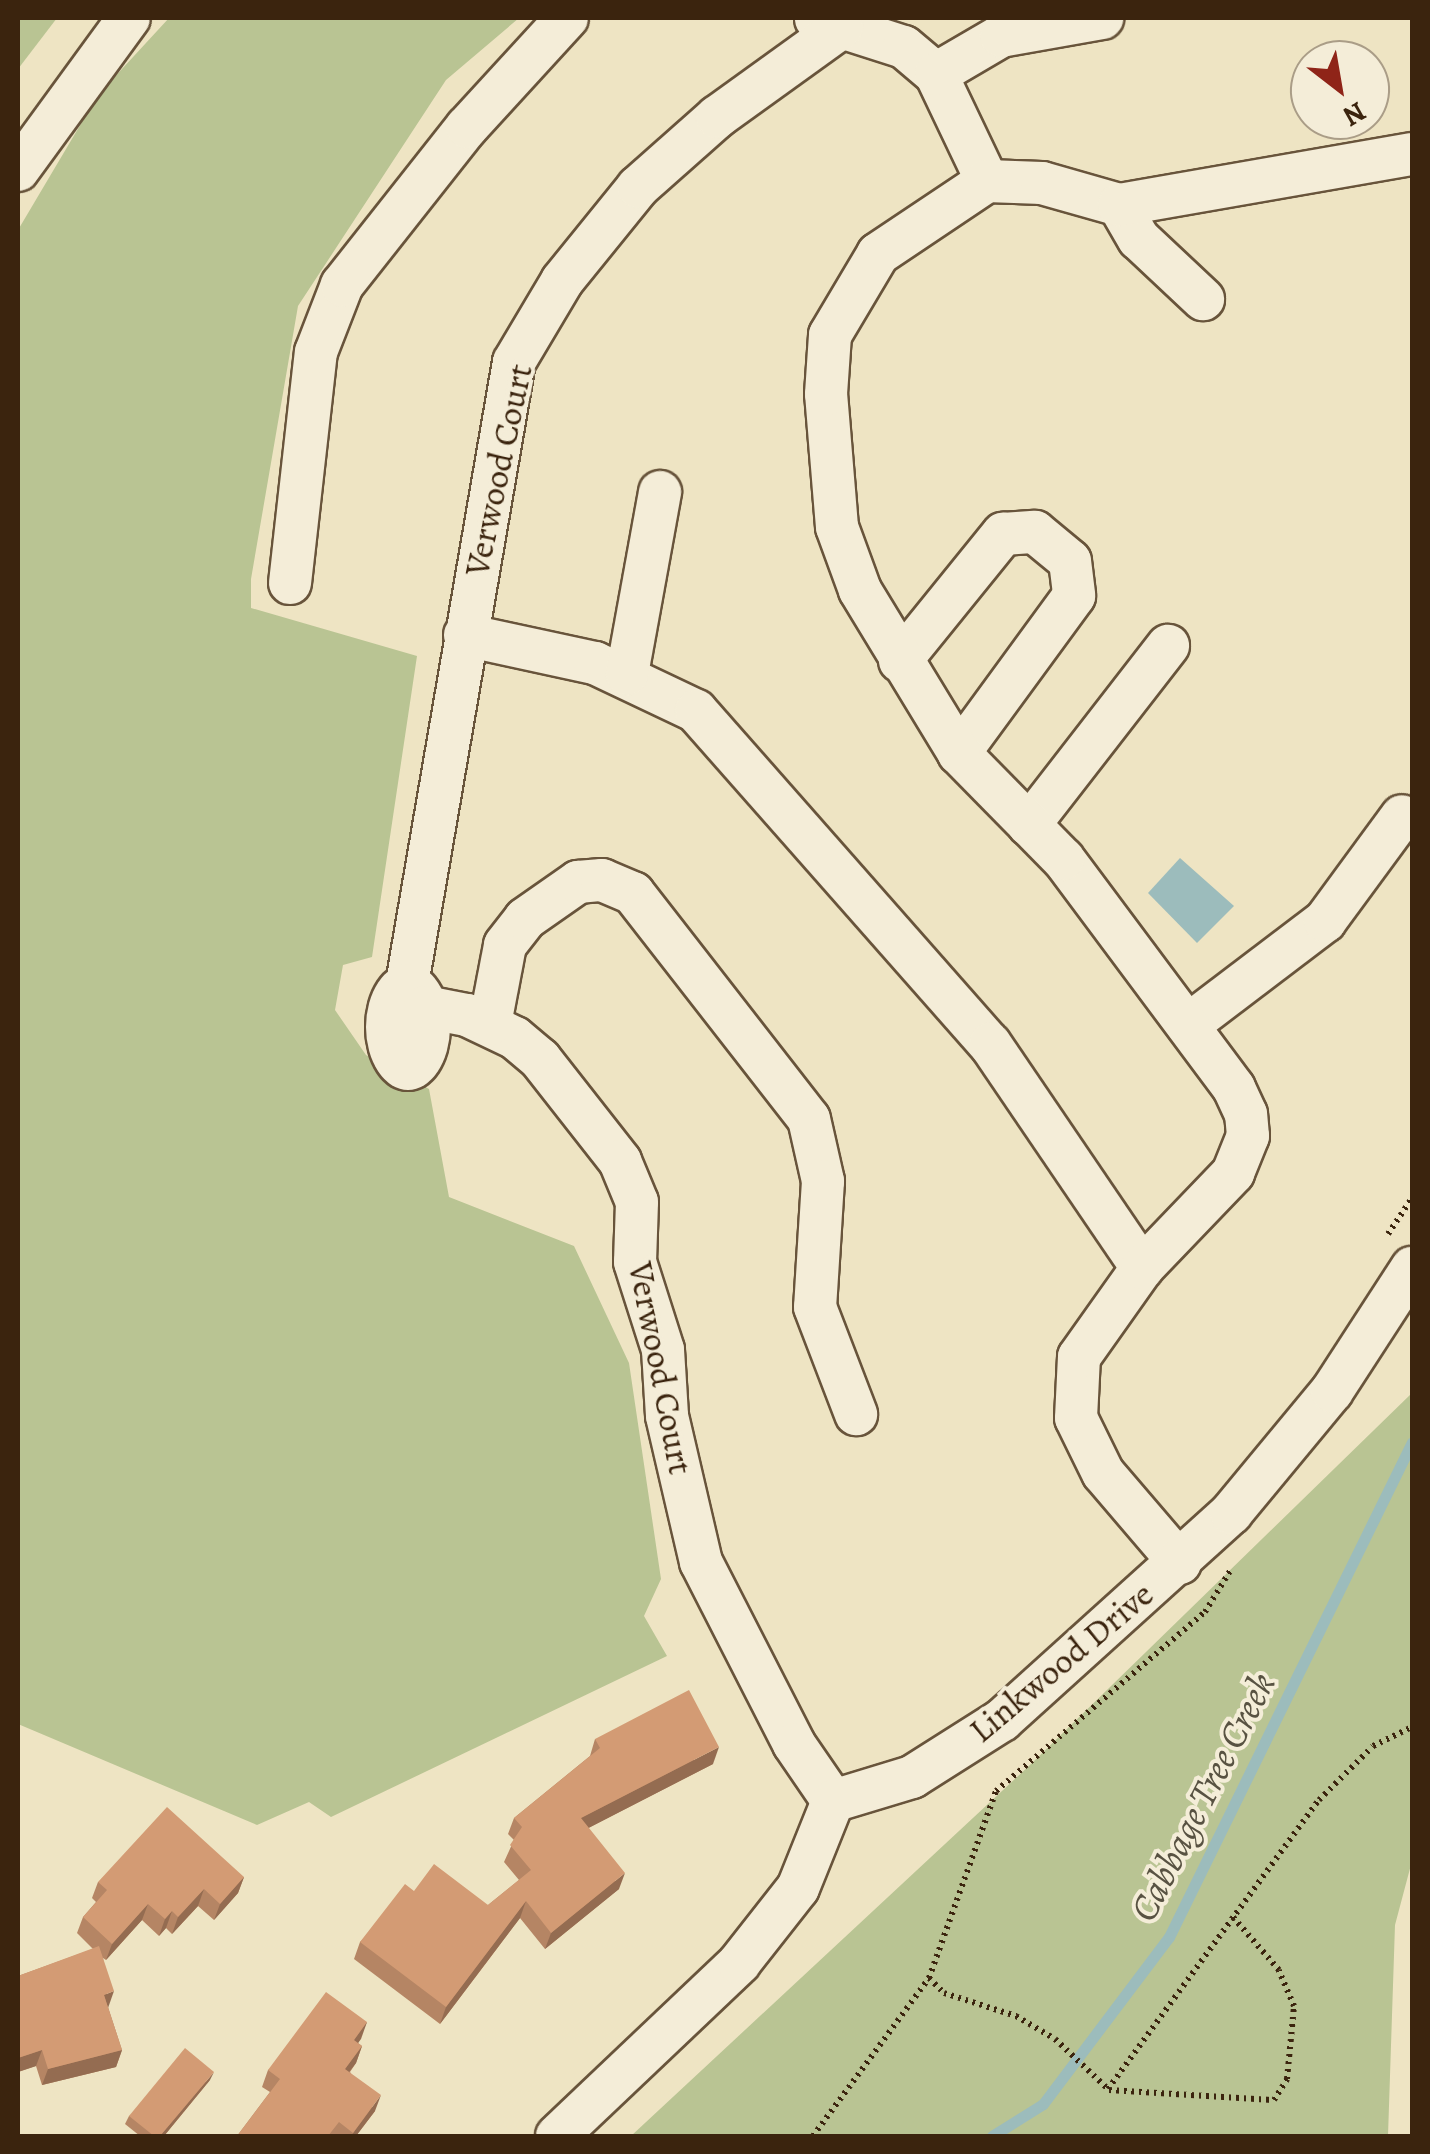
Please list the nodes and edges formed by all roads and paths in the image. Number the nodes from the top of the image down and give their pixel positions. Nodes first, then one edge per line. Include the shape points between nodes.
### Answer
1 (129, 18) edge
2 (567, 18) edge
3 (1102, 18) edge
4 (826, 22) edge
5 (936, 74) junction
6 (1412, 154) edge
7 (18, 170) edge
8 (987, 180) junction
9 (1119, 205) junction
10 (1203, 299) dead end
11 (660, 492) dead end
12 (290, 583) dead end
13 (464, 635) junction
14 (1168, 646) dead end
15 (900, 661) junction
16 (628, 674) junction
17 (959, 753) junction
18 (1402, 816) dead end
19 (1029, 825) junction
20 (490, 1024) junction
21 (1188, 1025) junction
22 (1142, 1268) junction
23 (1412, 1268) edge
24 (856, 1414) dead end
25 (1241, 1554) dead end
26 (1180, 1562) junction
27 (1412, 1727) edge
28 (834, 1800) junction
29 (1232, 1916) junction
30 (929, 1978) junction
31 (1108, 2090) junction
32 (556, 2136) edge
33 (813, 2136) edge

1 - 7 street
2 - 12 street via 467,128 342,285 316,352
3 - 5 street via 1002,36
4 - 5 street via 904,47
4 - 13 street, Verwood Court via 638,188 562,280 514,362
5 - 8 street
6 - 9 street
8 - 9 street via 1042,184
8 - 15 street via 878,254 830,335 826,394 837,527 860,590
9 - 10 street via 1139,239
11 - 16 street
13 - 16 street
13 - 20 street, Verwood Court via 395,1010
14 - 19 street
15 - 17 street
15 - 17 street via 1002,534 1035,532 1070,561 1074,596
16 - 22 street via 696,712 990,1044
17 - 19 street
18 - 21 street via 1325,921
19 - 21 street
20 - 24 street via 504,945 525,919 578,882 602,880 633,893 809,1119 823,1180 815,1307
20 - 28 street, Verwood Court via 540,1058 620,1160 637,1202 635,1262 663,1350 667,1416 701,1562 794,1744
21 - 22 street via 1234,1088 1248,1136 1232,1173
22 - 26 street via 1079,1357 1076,1418 1104,1473
23 - 26 street, Linkwood Drive via 1332,1391 1231,1514
25 - 30 path via 1205,1612 996,1791
26 - 28 street, Linkwood Drive via 1002,1720 912,1777
27 - 29 path via 1373,1746 1319,1800
28 - 32 street via 798,1888 739,1962
29 - 31 path
29 - 31 path via 1280,1970 1294,2006 1286,2079 1274,2100
30 - 31 path via 944,1994 1016,2016 1055,2040
30 - 33 path

